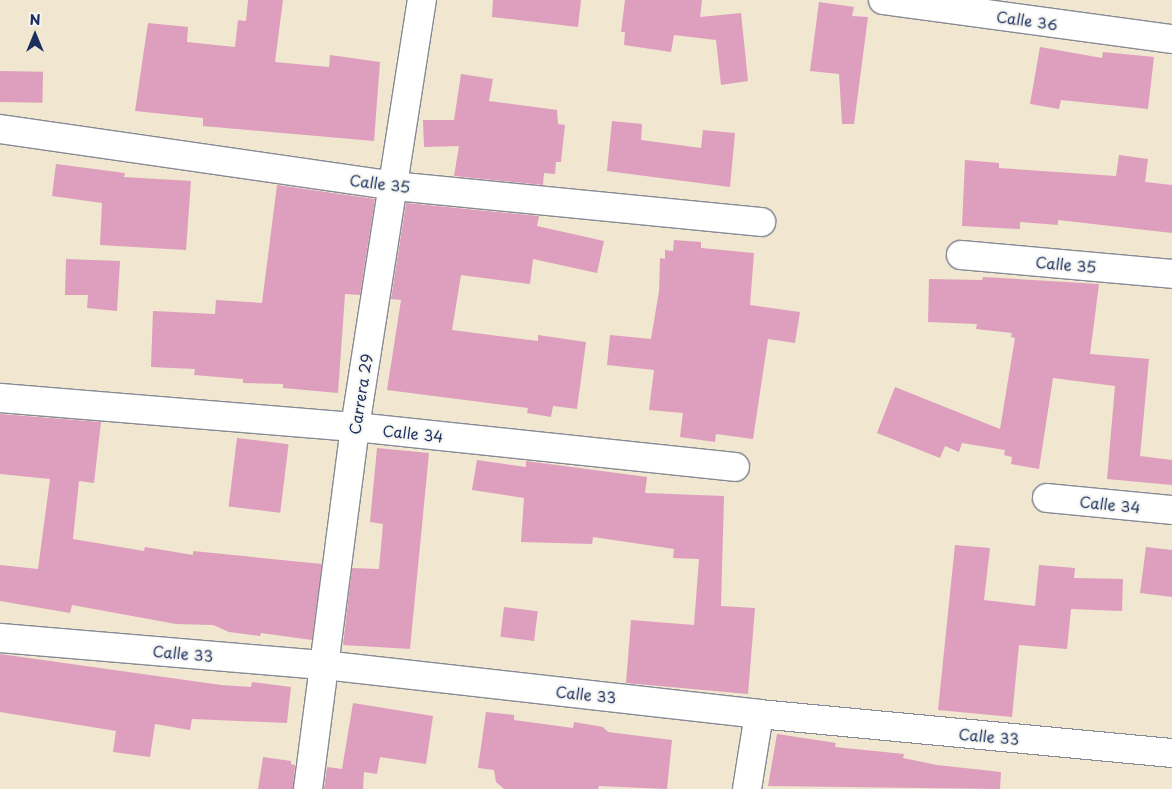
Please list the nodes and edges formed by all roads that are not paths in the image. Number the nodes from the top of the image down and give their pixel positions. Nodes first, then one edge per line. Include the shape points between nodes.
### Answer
1 (422, 0) edge
2 (883, 0) edge
3 (1172, 39) edge
4 (0, 129) edge
5 (394, 186) junction
6 (761, 222) dead end
7 (961, 255) dead end
8 (1172, 274) edge
9 (0, 398) edge
10 (355, 427) junction
11 (735, 467) dead end
12 (1047, 498) dead end
13 (1172, 510) edge
14 (0, 638) edge
15 (323, 665) junction
16 (758, 714) junction
17 (1172, 753) edge
18 (308, 789) edge
19 (746, 789) edge

1 - 5 street, Carrera 29
2 - 3 street, Calle 36
4 - 5 street, Calle 35
5 - 6 street, Calle 35
5 - 10 street, Carrera 29
7 - 8 street, Calle 35
9 - 10 street, Calle 34
10 - 11 street, Calle 34
10 - 15 street, Carrera 29
12 - 13 street, Calle 34
14 - 15 street, Calle 33
15 - 16 street, Calle 33
15 - 18 street, Carrera 29
16 - 17 street, Calle 33
16 - 19 street

